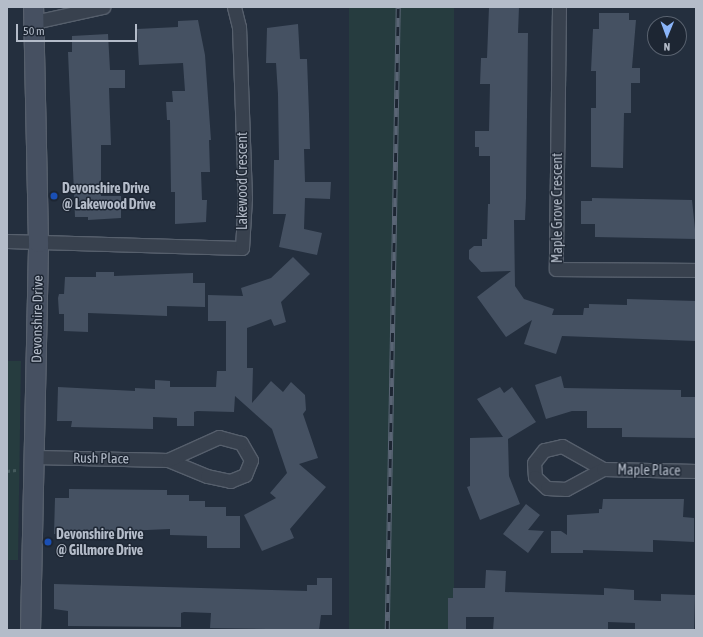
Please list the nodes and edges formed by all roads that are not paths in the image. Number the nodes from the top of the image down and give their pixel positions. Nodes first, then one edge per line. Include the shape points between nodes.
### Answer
1 (103, 7) edge
2 (234, 7) edge
3 (559, 7) edge
4 (33, 14) edge
5 (7, 242) edge
6 (38, 242) junction
7 (696, 270) edge
8 (35, 457) junction
9 (168, 460) junction
10 (603, 469) junction
11 (696, 471) edge
12 (30, 630) edge

1 - 4 street
2 - 6 street, Lakewood Crescent via 239,27 245,198 242,248
3 - 7 street, Maple Grove Crescent via 556,269
4 - 6 street, Devonshire Drive
5 - 6 street
6 - 8 street, Devonshire Drive
8 - 9 street, Rush Place
8 - 12 street, Devonshire Drive
9 - 9 street, Rush Place via 207,476 230,481 245,475 251,460 241,443 219,437
10 - 10 street, Maple Place via 562,446 544,450 534,463 535,478 546,488 566,489
10 - 11 street, Maple Place

